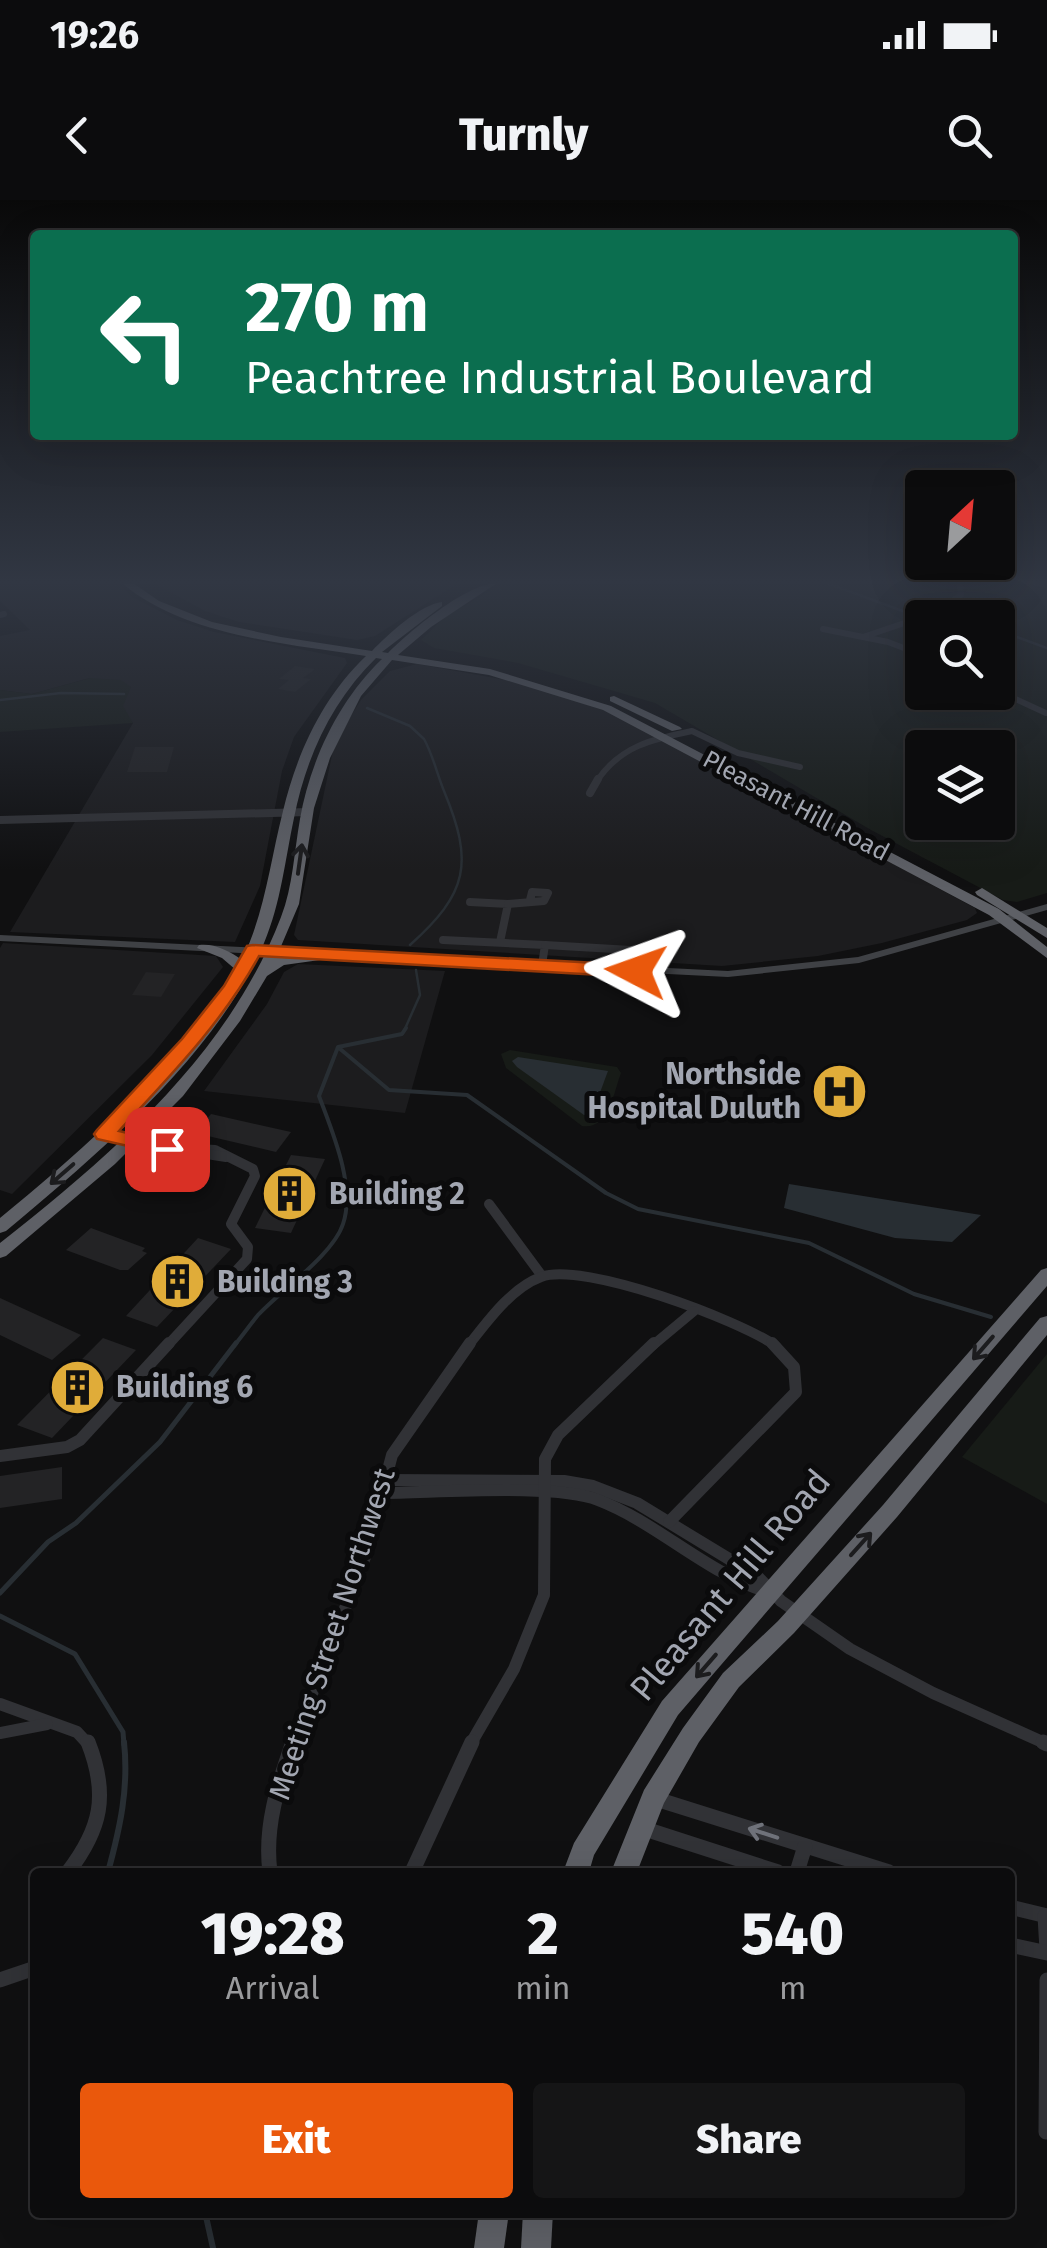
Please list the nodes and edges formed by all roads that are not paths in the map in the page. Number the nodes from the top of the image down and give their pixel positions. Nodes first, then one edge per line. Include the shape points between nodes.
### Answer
1 (348, 679) edge
2 (365, 679) edge
3 (512, 679) edge
4 (552, 679) edge
5 (1015, 699) edge
6 (1046, 714) edge
7 (684, 733) junction
8 (668, 737) junction
9 (800, 767) dead end
10 (590, 794) dead end
11 (289, 812) junction
12 (308, 812) junction
13 (0, 820) edge
14 (530, 900) dead end
15 (470, 902) dead end
16 (508, 904) junction
17 (1047, 907) edge
18 (1022, 915) junction
19 (1005, 920) junction
20 (280, 931) junction
21 (1047, 934) edge
22 (0, 938) edge
23 (444, 940) dead end
24 (500, 942) junction
25 (545, 944) junction
26 (204, 948) junction
27 (253, 950) junction
28 (271, 951) junction
29 (326, 954) junction
30 (1047, 954) edge
31 (542, 965) junction
32 (636, 971) junction
33 (251, 972) junction
34 (699, 974) joint
35 (104, 1134) junction
36 (128, 1141) junction
37 (490, 1204) dead end
38 (0, 1227) edge
39 (0, 1252) edge
40 (1047, 1274) edge
41 (542, 1276) junction
42 (694, 1312) junction
43 (1047, 1322) edge
44 (0, 1456) edge
45 (384, 1486) junction
46 (544, 1487) junction
47 (669, 1522) junction
48 (769, 1592) junction
49 (796, 1616) junction
50 (0, 1704) edge
51 (48, 1724) junction
52 (0, 1733) edge
53 (1047, 1744) edge
54 (653, 1798) junction
55 (641, 1828) junction
56 (806, 1846) junction
57 (71, 1868) edge
58 (270, 1868) edge
59 (414, 1868) edge
60 (577, 1868) edge
61 (626, 1868) edge
62 (766, 1868) edge
63 (799, 1868) edge
64 (876, 1868) edge
65 (1015, 1908) edge
66 (1046, 1916) edge
67 (1015, 1946) edge
68 (1047, 1952) edge
69 (30, 1971) edge
70 (0, 1980) edge
71 (1047, 1980) edge
72 (1046, 2132) edge
73 (493, 2218) edge
74 (538, 2218) edge
75 (489, 2248) edge
76 (536, 2248) edge

1 - 11 highway via 322,719
2 - 12 highway via 327,751
3 - 8 highway, Pleasant Hill Road via 607,708
4 - 7 highway, Pleasant Hill Road
5 - 6 street
7 - 8 street
7 - 9 street via 698,731 738,752
7 - 18 highway, Pleasant Hill Road
8 - 10 street via 617,754
8 - 19 highway, Pleasant Hill Road
11 - 12 street
11 - 13 street
11 - 27 highway via 275,892
20 -> 12 highway via 294,896
14 - 16 street
15 - 16 street
16 - 24 street
17 - 18 street
18 - 19 street
18 - 21 highway, Pleasant Hill Road
19 - 30 highway, Pleasant Hill Road
19 - 34 street via 859,960
20 - 28 highway
20 - 29 highway via 292,944
22 - 26 street
23 - 24 street
24 - 25 street
25 - 31 street
25 - 32 street via 631,950
26 - 27 street
26 - 33 highway via 227,954
27 - 28 street
27 - 33 highway
28 - 29 street
28 - 33 highway
29 - 31 street
29 - 33 highway
31 - 32 street
32 - 34 street
33 - 35 highway
33 - 36 highway via 221,1037
35 - 36 street
35 -> 38 highway
36 - 39 highway
36 - 44 street via 226,1157 255,1172 231,1224 248,1247 246,1259 80,1440
37 - 41 street
40 -> 48 highway, Pleasant Hill Road
41 - 42 street via 602,1278
41 - 45 street, Meeting Street Northwest via 517,1291 454,1365 390,1457
42 - 46 street via 558,1435 545,1459
42 - 47 street via 766,1339 790,1354 799,1374 796,1392
49 -> 43 highway, Pleasant Hill Road
45 - 46 street
45 - 58 street, Meeting Street Northwest via 266,1832
46 - 47 street via 571,1482 614,1492
46 - 48 street via 610,1503 747,1586
46 - 59 street via 544,1596
47 - 48 street via 756,1576
48 - 49 street
48 -> 60 highway, Pleasant Hill Road via 670,1708
49 - 53 street
49 - 54 highway, Pleasant Hill Road via 730,1680
50 - 51 street
51 - 52 street
51 - 57 street via 79,1731 90,1742 93,1760 100,1815
54 - 55 highway, Pleasant Hill Road
56 -> 54 street
55 - 61 highway, Pleasant Hill Road
55 - 62 street
56 - 63 street
56 - 64 street
65 - 66 street
66 - 68 street
67 - 68 street
69 - 70 street
71 - 72 street
73 - 75 highway
74 - 76 highway

